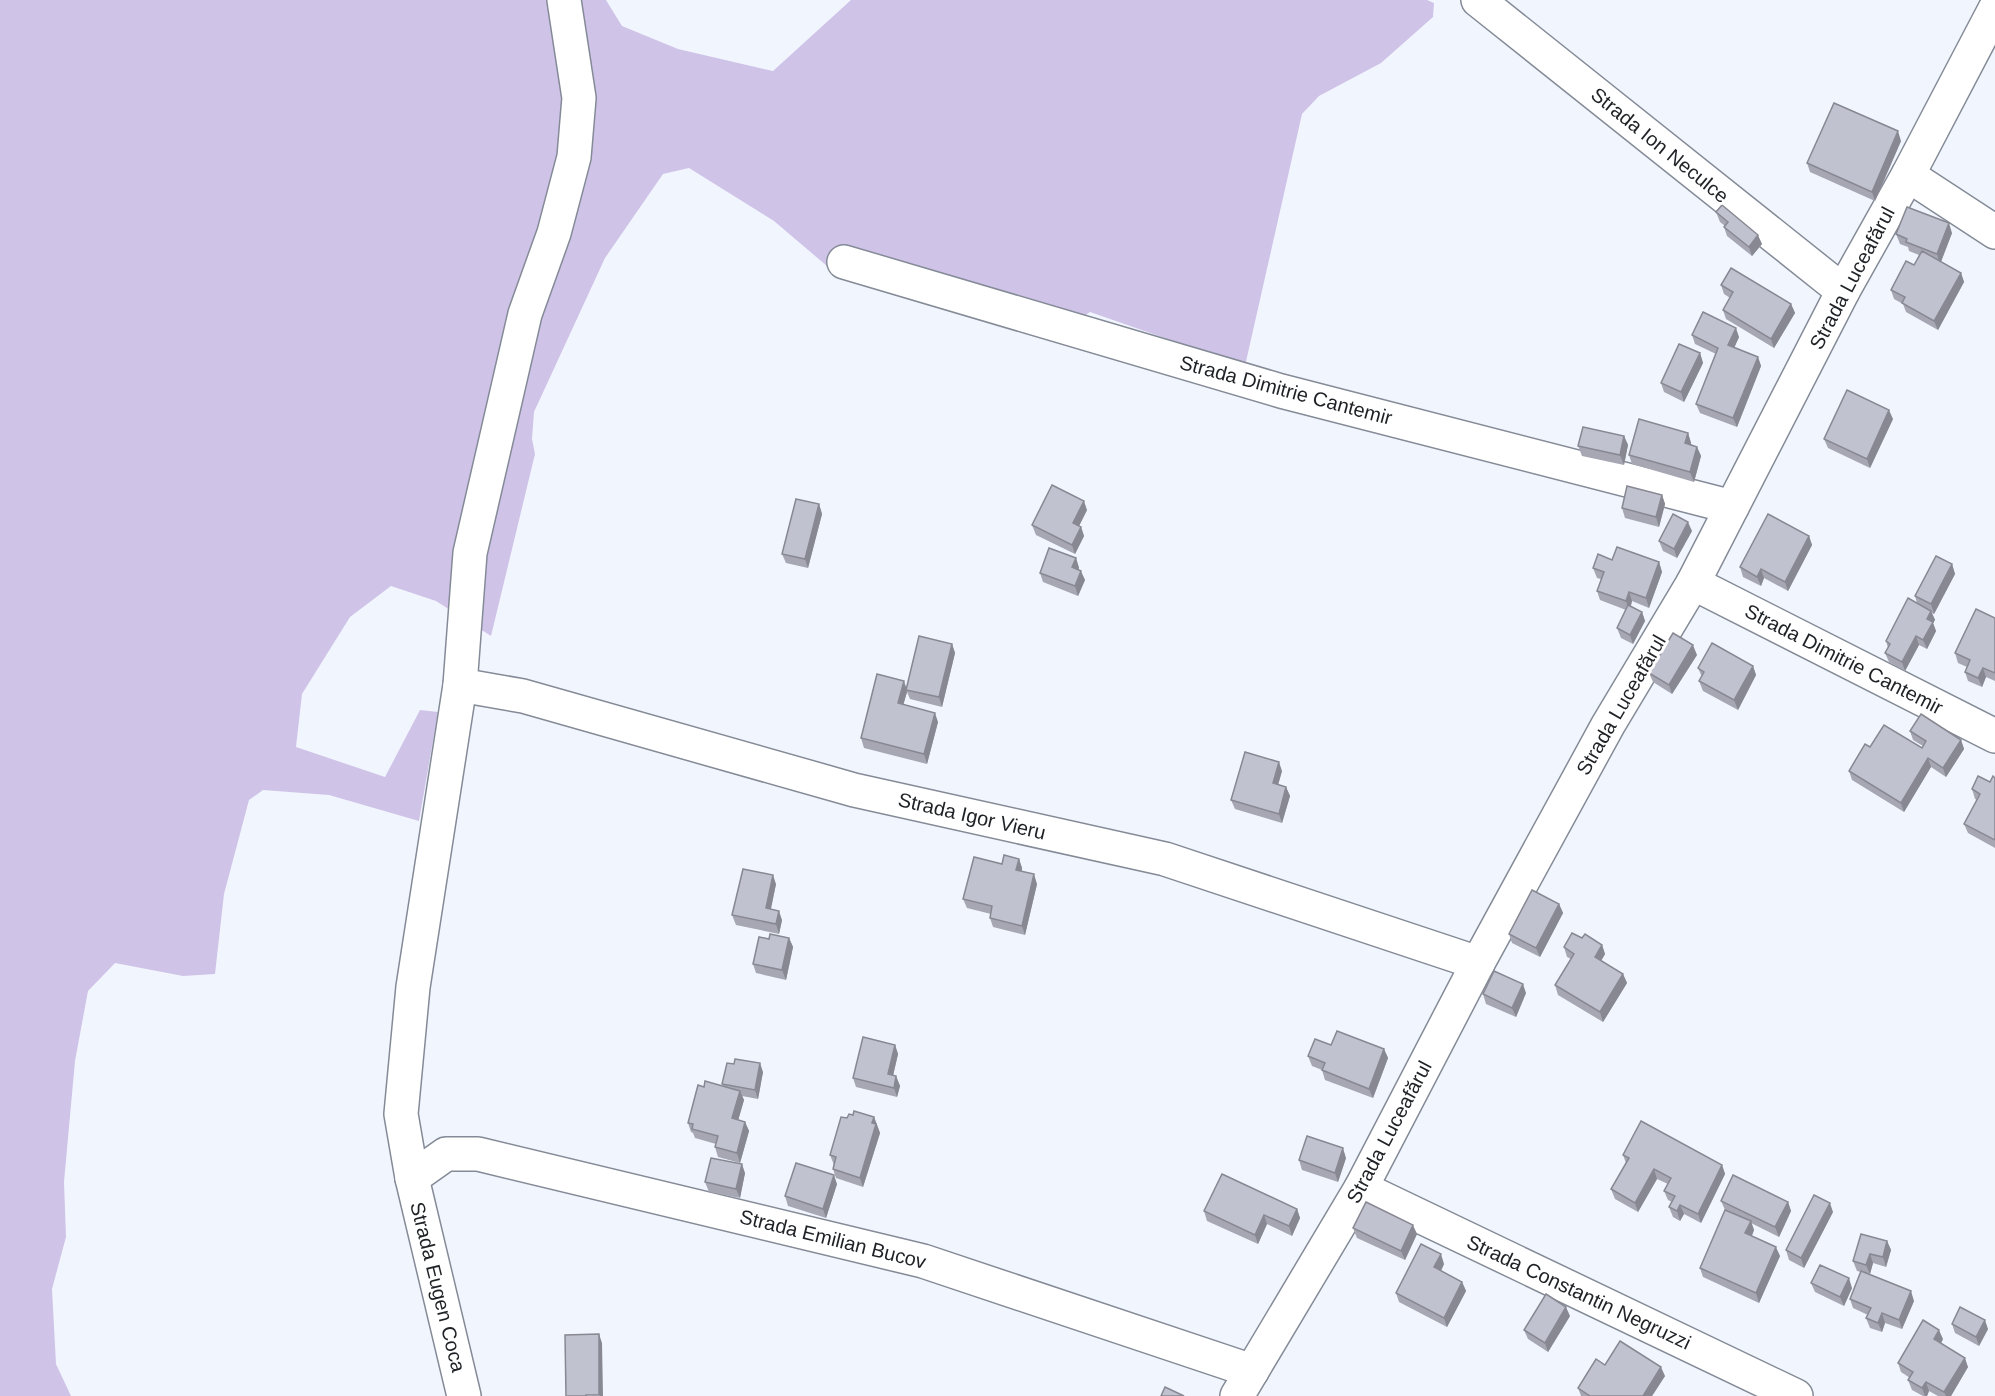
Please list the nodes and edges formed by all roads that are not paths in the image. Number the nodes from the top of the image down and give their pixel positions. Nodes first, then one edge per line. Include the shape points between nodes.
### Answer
1 (564, 0) edge
2 (1478, 0) edge
3 (1995, 9) edge
4 (1908, 175) junction
5 (1995, 232) edge
6 (844, 262) dead end
7 (1843, 291) junction
8 (1732, 507) junction
9 (1693, 583) junction
10 (460, 685) junction
11 (1995, 736) edge
12 (1478, 963) junction
13 (412, 1178) junction
14 (1361, 1188) junction
15 (1245, 1384) edge
16 (464, 1396) edge
17 (1797, 1396) edge

1 - 10 street, Strada Eugen Coca via 579,98 573,157 554,233 525,314 470,553
2 - 7 street, Strada Ion Neculce
3 - 4 street, Strada Luceafărul
4 - 5 street
4 - 7 street, Strada Luceafărul
6 - 8 street, Strada Dimitrie Cantemir via 1281,391
7 - 8 street, Strada Luceafărul
8 - 9 street, Strada Luceafărul
9 - 11 street, Strada Dimitrie Cantemir
9 - 12 street, Strada Luceafărul via 1608,725
10 - 12 street, Strada Igor Vieru via 523,696 854,790 1165,859
10 - 13 street, Strada Eugen Coca via 413,987 401,1114
12 - 14 street, Strada Luceafărul
13 - 15 street, Strada Emilian Bucov via 446,1154 478,1154 923,1261
13 - 16 street, Strada Eugen Coca
14 - 15 street, Strada Luceafărul
14 - 17 street, Strada Constantin Negruzzi

